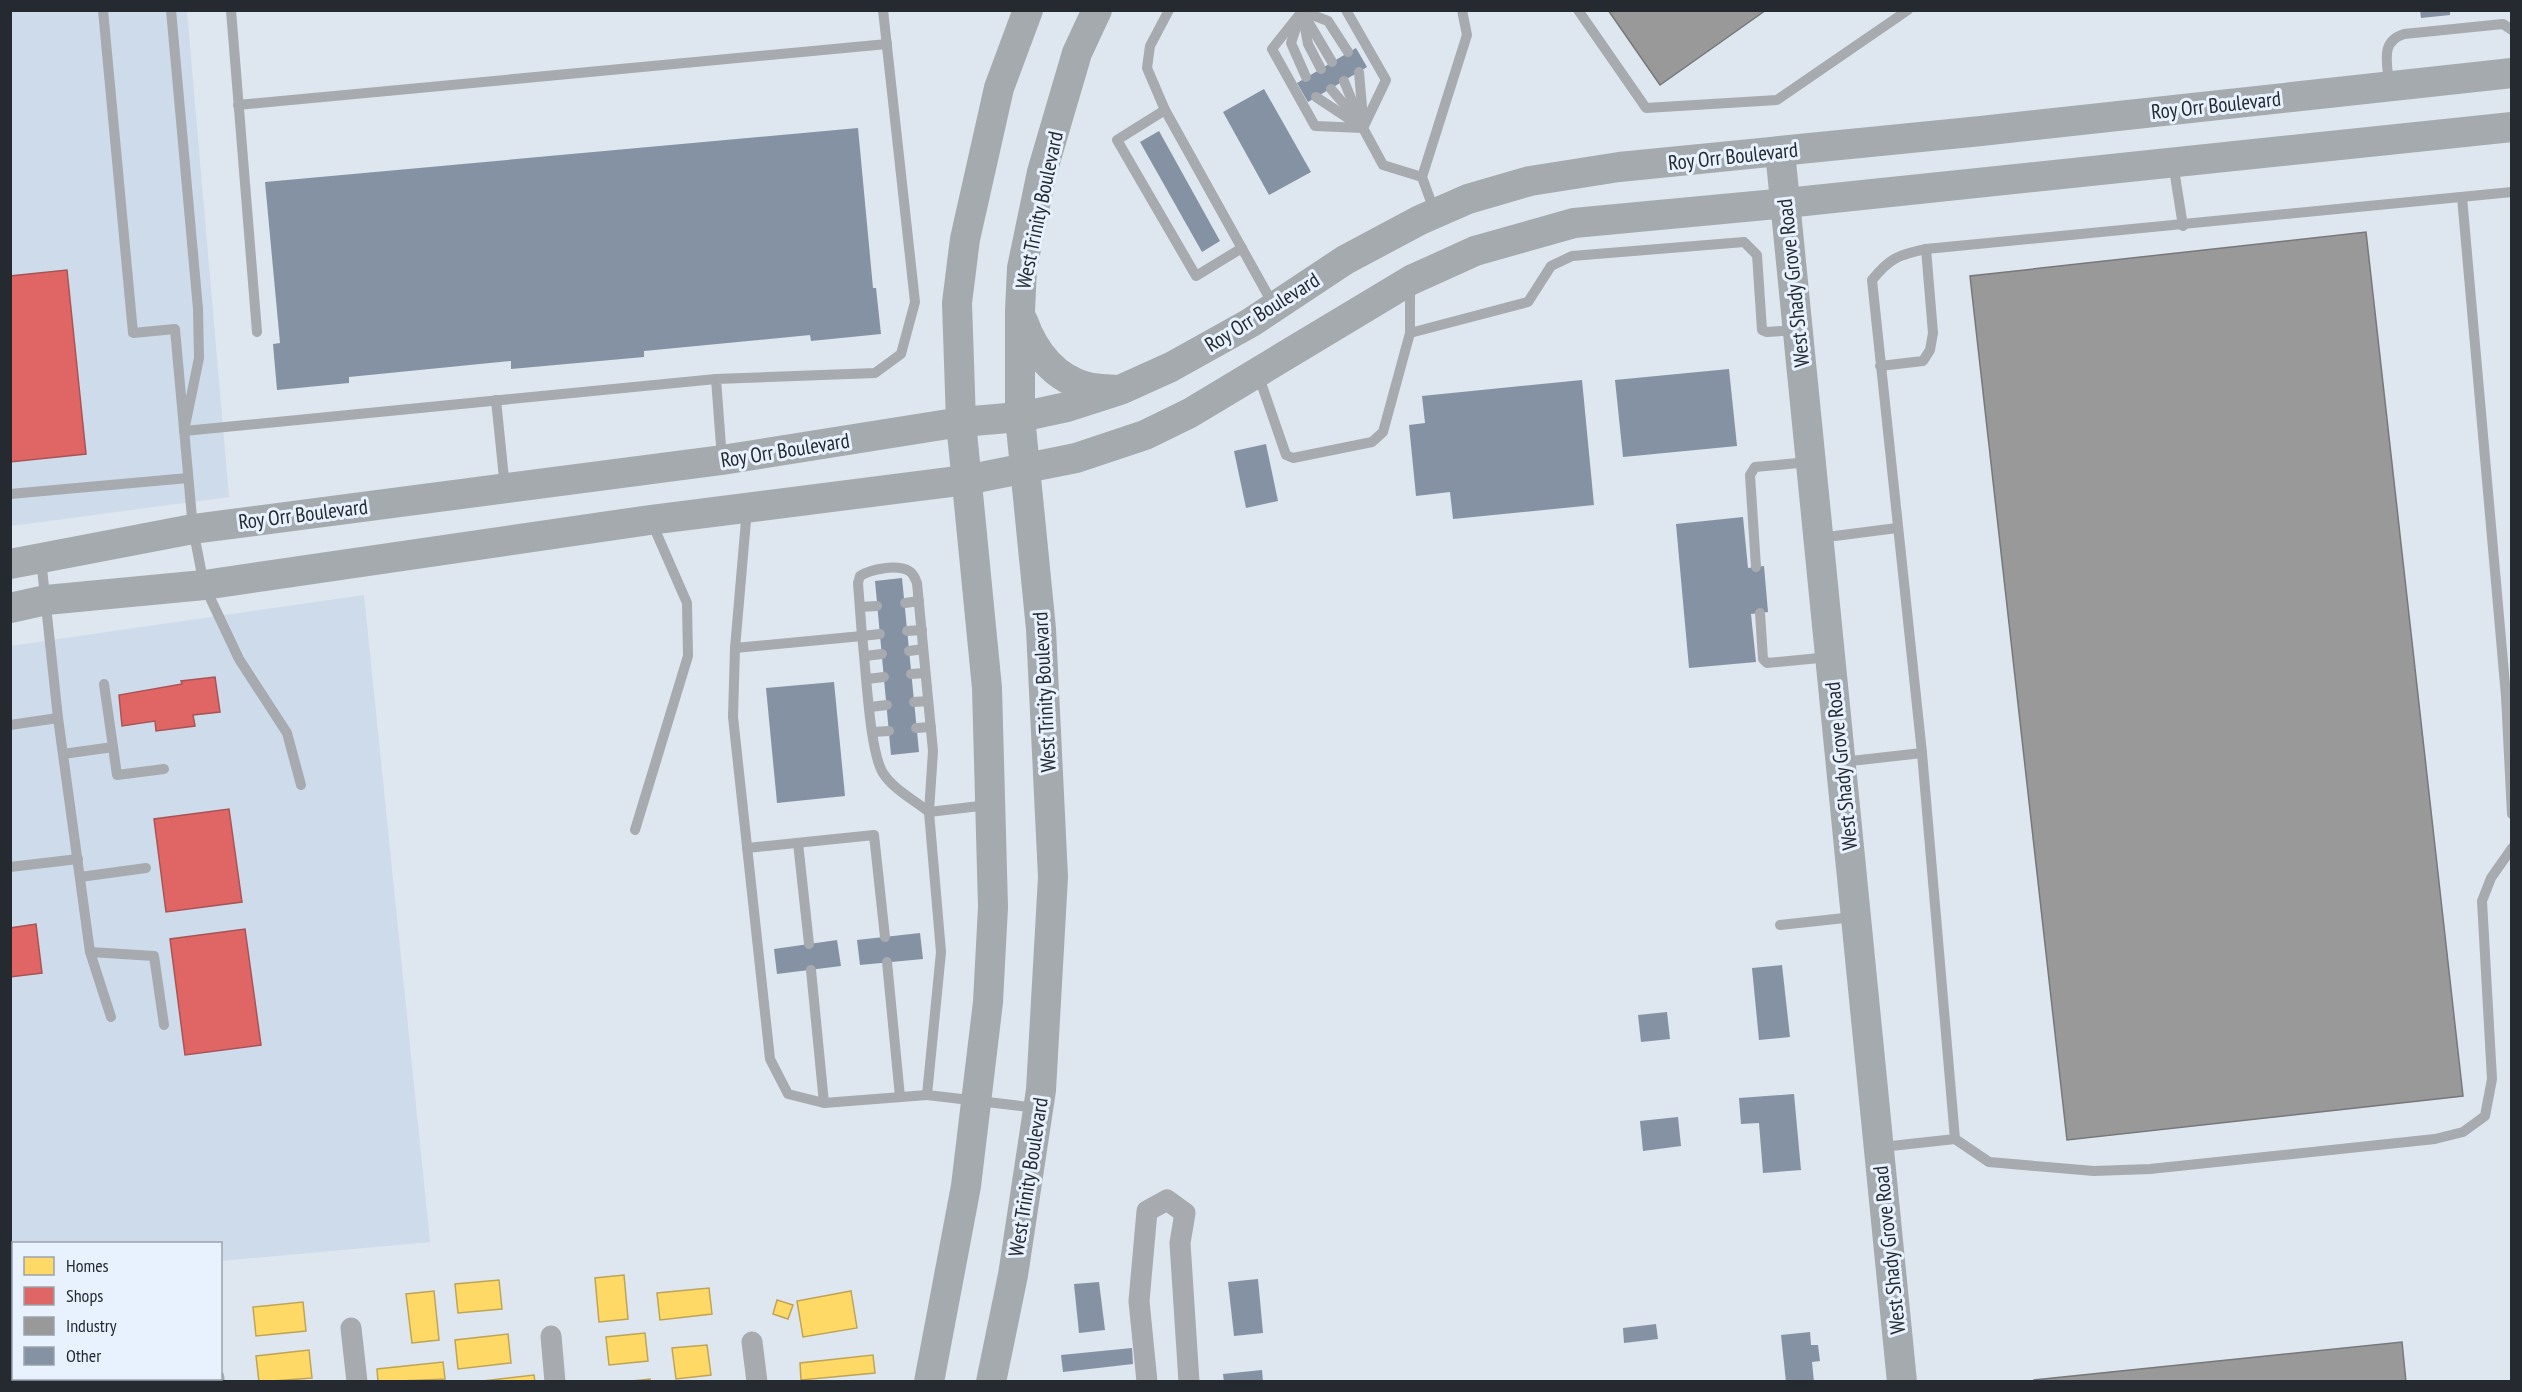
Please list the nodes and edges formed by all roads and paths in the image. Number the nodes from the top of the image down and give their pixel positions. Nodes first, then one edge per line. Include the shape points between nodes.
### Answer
1 (103, 10) edge
2 (171, 10) edge
3 (231, 10) edge
4 (883, 10) edge
5 (1028, 10) edge
6 (1096, 10) edge
7 (1169, 10) edge
8 (1346, 10) edge
9 (1462, 10) edge
10 (1578, 10) edge
11 (1908, 10) edge
12 (1302, 11) edge
13 (2511, 30) edge
14 (887, 44) junction
15 (1348, 52) dead end
16 (1332, 62) dead end
17 (1321, 69) dead end
18 (1359, 72) dead end
19 (2511, 73) edge
20 (1306, 77) dead end
21 (1344, 81) dead end
22 (2389, 86) junction
23 (1331, 88) dead end
24 (1316, 97) dead end
25 (238, 105) junction
26 (1165, 110) junction
27 (2511, 127) edge
28 (1364, 128) junction
29 (1780, 151) junction
30 (2173, 163) junction
31 (1422, 177) junction
32 (2511, 192) edge
33 (2462, 197) junction
34 (1785, 203) junction
35 (1436, 213) junction
36 (2183, 226) junction
37 (1242, 248) junction
38 (1926, 249) junction
39 (1411, 279) junction
40 (1274, 306) junction
41 (1020, 311) junction
42 (1798, 329) junction
43 (257, 332) dead end
44 (1410, 333) junction
45 (1880, 366) junction
46 (1258, 373) junction
47 (716, 379) junction
48 (1120, 390) junction
49 (496, 400) junction
50 (1020, 417) junction
51 (961, 422) junction
52 (184, 431) junction
53 (722, 460) junction
54 (1811, 462) junction
55 (1025, 468) junction
56 (189, 478) junction
57 (966, 480) junction
58 (505, 488) junction
59 (10, 494) edge
60 (747, 508) junction
61 (650, 519) junction
62 (194, 528) junction
63 (1897, 528) junction
64 (1819, 538) junction
65 (41, 559) junction
66 (10, 564) edge
67 (1756, 567) dead end
68 (204, 585) junction
69 (46, 600) junction
70 (919, 601) junction
71 (904, 603) dead end
72 (877, 606) dead end
73 (860, 607) junction
74 (10, 608) edge
75 (1760, 613) dead end
76 (922, 630) junction
77 (907, 631) dead end
78 (880, 634) dead end
79 (862, 636) junction
80 (735, 648) junction
81 (923, 649) junction
82 (909, 651) dead end
83 (882, 654) dead end
84 (865, 656) junction
85 (1830, 657) junction
86 (926, 673) junction
87 (911, 674) dead end
88 (884, 677) dead end
89 (867, 679) junction
90 (104, 684) dead end
91 (928, 701) junction
92 (914, 702) dead end
93 (887, 705) dead end
94 (870, 707) junction
95 (57, 718) junction
96 (10, 725) edge
97 (931, 727) junction
98 (916, 728) dead end
99 (889, 731) dead end
100 (873, 732) junction
101 (112, 747) junction
102 (1922, 753) junction
103 (63, 754) junction
104 (1840, 762) junction
105 (164, 769) dead end
106 (301, 785) dead end
107 (991, 804) junction
108 (929, 812) junction
109 (2511, 814) edge
110 (634, 830) dead end
111 (798, 843) junction
112 (2511, 848) edge
113 (747, 849) junction
114 (78, 859) junction
115 (10, 867) edge
116 (146, 868) dead end
117 (80, 877) junction
118 (1856, 917) junction
119 (1779, 925) dead end
120 (885, 937) dead end
121 (808, 944) dead end
122 (90, 952) junction
123 (886, 962) dead end
124 (811, 970) dead end
125 (111, 1017) dead end
126 (164, 1025) dead end
127 (927, 1095) junction
128 (900, 1097) junction
129 (977, 1099) junction
130 (824, 1103) junction
131 (1039, 1108) junction
132 (1955, 1139) junction
133 (1879, 1148) junction
134 (351, 1328) dead end
135 (551, 1336) dead end
136 (752, 1342) dead end
137 (357, 1382) edge
138 (555, 1382) edge
139 (757, 1382) edge
140 (929, 1382) edge
141 (992, 1382) edge
142 (1147, 1382) edge
143 (1189, 1382) edge
144 (1902, 1382) edge

1 - 52 lane via 133,333 175,329
2 - 52 lane via 198,309 199,358
3 - 25 lane
4 - 14 lane
5 - 51 main road via 999,88 965,239 957,303
6 - 41 main road, West Trinity Boulevard via 1077,54 1042,172 1022,268
7 - 26 lane via 1150,46 1147,68
8 - 28 lane via 1386,80
9 - 31 lane via 1467,35
10 - 11 lane via 1646,108 1777,100
12 - 15 lane via 1328,21
12 - 16 lane
12 - 17 lane via 1308,44
12 - 20 lane via 1291,43
12 - 28 lane via 1272,49 1315,126
13 - 22 lane via 2503,24 2394,37 2386,48
14 - 25 lane
14 - 47 lane via 915,302 902,354 875,373
18 - 28 lane
19 - 22 main road, Roy Orr Boulevard
21 - 28 lane
22 - 29 main road, Roy Orr Boulevard
23 - 28 lane
24 - 28 lane
25 - 43 lane
26 - 37 lane
26 - 37 lane via 1117,140 1196,276
27 - 30 main road
28 - 31 lane via 1383,165
29 - 34 main road, West Shady Grove Road
29 - 35 main road, Roy Orr Boulevard via 1619,167 1530,181
30 - 34 main road
30 - 36 lane
31 - 35 lane
32 - 33 lane
33 - 36 lane
33 - 109 lane via 2506,696
34 - 39 main road via 1574,223 1474,251
34 - 42 main road, West Shady Grove Road
35 - 40 main road, Roy Orr Boulevard via 1345,260
36 - 38 lane
37 - 40 lane
38 - 45 lane via 1886,263 1872,280
38 - 45 lane via 1933,333 1930,350 1923,361
39 - 44 lane
39 - 46 main road
40 - 48 main road, Roy Orr Boulevard via 1171,367
41 - 48 main road via 1044,362 1088,387
41 - 50 main road, West Trinity Boulevard
42 - 44 lane via 1762,330 1757,255 1744,242 1572,256 1551,266 1528,302
42 - 54 main road, West Shady Grove Road
44 - 46 lane via 1383,432 1372,442 1293,458 1286,455
45 - 63 lane
46 - 55 main road via 1145,435 1076,458
47 - 49 lane
47 - 53 lane
48 - 50 main road, Roy Orr Boulevard
49 - 52 lane
49 - 58 lane
50 - 51 main road, Roy Orr Boulevard
50 - 55 main road, West Trinity Boulevard
51 - 53 main road, Roy Orr Boulevard
51 - 57 main road
52 - 56 lane
53 - 58 main road, Roy Orr Boulevard
54 - 64 main road, West Shady Grove Road
54 - 67 lane via 1755,467 1750,475
55 - 57 main road
55 - 131 main road, West Trinity Boulevard via 1041,629 1052,865
56 - 59 lane
56 - 62 lane
57 - 60 main road
57 - 107 main road via 987,688
58 - 62 main road, Roy Orr Boulevard
60 - 61 main road
60 - 80 lane
61 - 68 main road
61 - 110 lane via 687,603 688,656
62 - 65 main road, Roy Orr Boulevard
62 - 68 lane
63 - 64 lane
63 - 102 lane
64 - 85 main road, West Shady Grove Road
65 - 66 main road, Roy Orr Boulevard
65 - 69 lane
68 - 69 main road
68 - 106 lane via 239,659 287,733
69 - 74 main road
69 - 95 lane
70 - 71 lane
70 - 73 lane via 912,572 902,568 860,576
70 - 76 lane
72 - 73 lane
73 - 79 lane
75 - 85 lane via 1763,659 1767,663
76 - 77 lane
76 - 81 lane
78 - 79 lane
79 - 80 lane
79 - 84 lane
80 - 113 lane via 733,717
81 - 82 lane
81 - 86 lane
83 - 84 lane
84 - 89 lane
85 - 104 main road, West Shady Grove Road
86 - 87 lane
86 - 91 lane
88 - 89 lane
89 - 94 lane
90 - 101 lane
91 - 92 lane
91 - 97 lane
93 - 94 lane
94 - 100 lane
95 - 96 lane
95 - 103 lane
97 - 98 lane
97 - 108 lane
99 - 100 lane
100 - 108 lane via 882,773
101 - 103 lane
101 - 105 lane via 117,775
102 - 104 lane
102 - 132 lane
103 - 114 lane
104 - 118 main road, West Shady Grove Road
107 - 108 lane
107 - 129 main road via 993,907
108 - 127 lane via 941,952
111 - 113 lane
111 - 120 lane via 874,836
111 - 121 lane
112 - 132 lane via 2491,878 2482,901 2492,1079 2485,1116 2463,1132 2435,1139 2174,1167 2094,1171 1989,1162
113 - 130 lane via 770,1059 788,1094
114 - 115 lane
114 - 117 lane
116 - 117 lane
117 - 122 lane
118 - 119 lane
118 - 133 main road, West Shady Grove Road
122 - 125 lane
122 - 126 lane via 154,956
123 - 128 lane
124 - 130 lane
127 - 128 lane
127 - 129 lane
128 - 130 lane
129 - 131 lane
129 - 140 main road via 966,1186
131 - 141 main road, West Trinity Boulevard
132 - 133 lane
133 - 144 main road, West Shady Grove Road
134 - 137 street
135 - 138 street
136 - 139 street
142 - 143 street via 1139,1301 1142,1246 1147,1211 1167,1200 1185,1213 1180,1243

